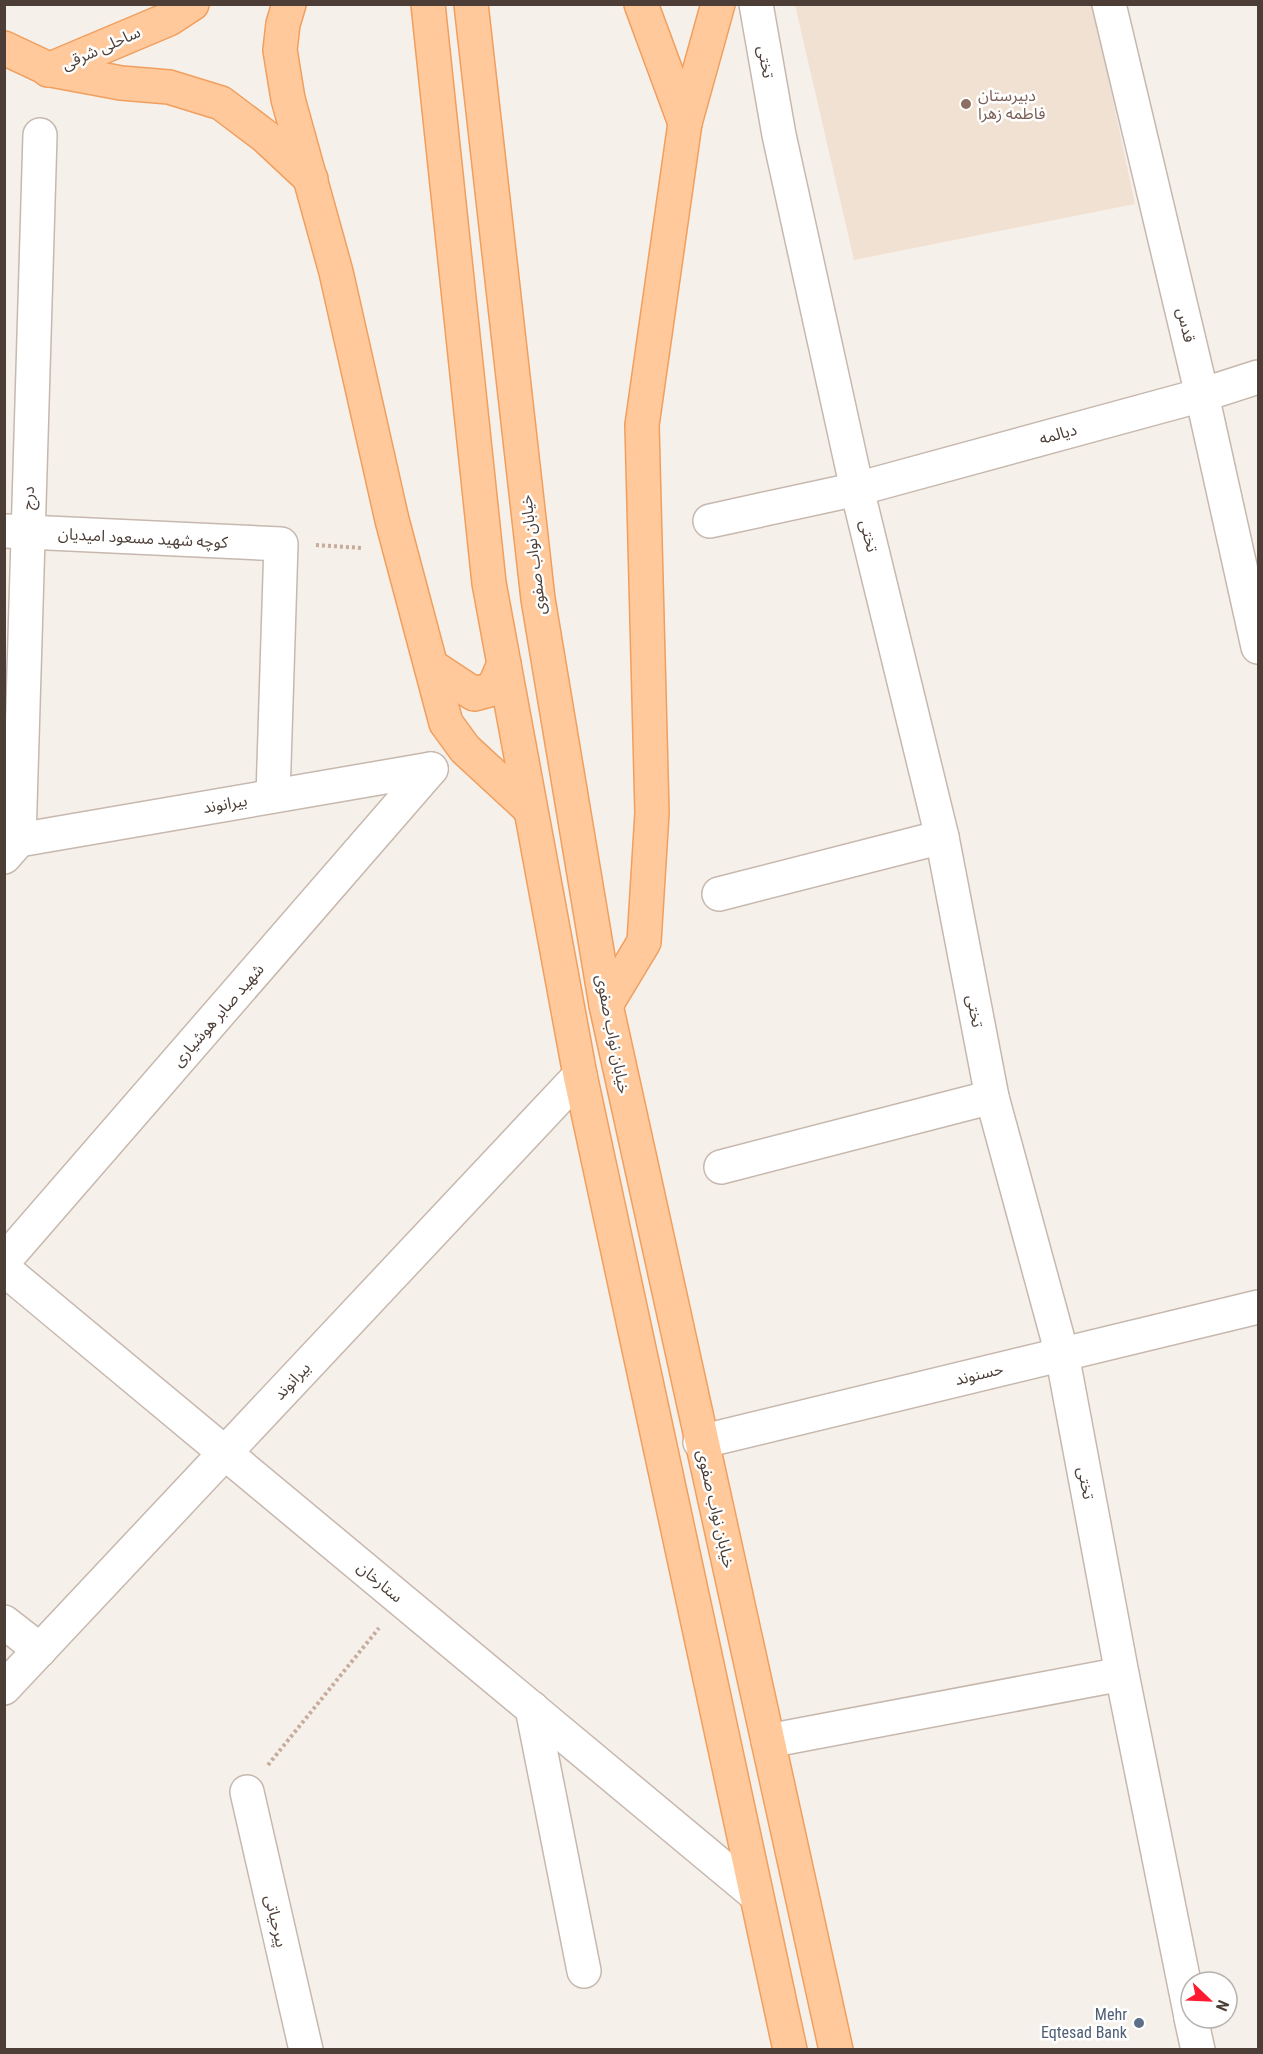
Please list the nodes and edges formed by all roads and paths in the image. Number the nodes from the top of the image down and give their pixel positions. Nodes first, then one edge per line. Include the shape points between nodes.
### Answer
1 (192, 4) edge
2 (290, 4) edge
3 (471, 4) edge
4 (641, 4) edge
5 (718, 4) edge
6 (756, 4) edge
7 (1109, 4) edge
8 (428, 6) edge
9 (4, 48) edge
10 (4, 67) edge
11 (51, 70) junction
12 (685, 123) junction
13 (40, 135) dead end
14 (311, 179) junction
15 (1258, 377) edge
16 (1202, 395) junction
17 (857, 489) junction
18 (710, 520) dead end
19 (16, 532) edge
20 (281, 544) junction
21 (399, 549) junction
22 (1258, 647) edge
23 (504, 664) junction
24 (433, 667) junction
25 (431, 769) joint
26 (273, 796) junction
27 (530, 809) junction
28 (942, 837) junction
29 (12, 848) edge
30 (720, 894) dead end
31 (606, 1005) junction
32 (580, 1075) junction
33 (992, 1097) junction
34 (721, 1167) dead end
35 (4, 1261) edge
36 (4, 1269) edge
37 (1258, 1307) edge
38 (1062, 1354) junction
39 (700, 1442) junction
40 (225, 1453) junction
41 (402, 1600) junction
42 (4, 1622) edge
43 (40, 1650) junction
44 (1122, 1674) junction
45 (4, 1688) edge
46 (532, 1708) junction
47 (768, 1741) junction
48 (247, 1792) joint
49 (756, 1894) junction
50 (1181, 1970) edge
51 (584, 1971) dead end
52 (1194, 2030) edge
53 (306, 2049) edge
54 (790, 2049) edge
55 (836, 2049) edge
56 (1198, 2049) edge

1 - 11 main road, ساحلی شرقی via 169,19
2 - 14 main road via 280,50 288,99
3 - 31 main road, خیابان نواب صفوی via 538,599
4 - 12 main road
5 - 12 main road
6 - 17 street, تختی via 779,135
7 - 16 street, قدس
8 - 23 main road via 488,571
9 - 11 main road
10 - 11 main road, ساحلی شرقی
11 - 14 main road via 169,87 221,103 266,137
12 - 31 main road via 642,425 652,813 648,909 644,942
13 - 19 street, درج
14 - 21 main road
15 - 16 street, دیالمه
16 - 17 street, دیالمه
16 - 22 street, قدس
17 - 18 street, دیالمه
17 - 28 street, تختی
19 - 20 street, کوچه شهید مسعود امیدیان
19 - 29 street, درج
20 - 21 path
20 - 26 street
21 - 24 main road
23 - 24 main road via 493,689 474,694
23 - 27 main road
24 - 27 main road via 446,723 465,749
25 - 26 street, بیرانوند
25 - 35 street, شهید صابر هوشیاری
26 - 29 street, بیرانوند
27 - 32 main road
28 - 30 street
28 - 33 street, تختی
31 - 39 main road, خیابان نواب صفوی
32 - 40 street, بیرانوند
32 - 49 main road
33 - 34 street
33 - 38 street, تختی
36 - 40 street, ستارخان
37 - 38 street, حسنوند
38 - 39 street, حسنوند
38 - 44 street, تختی
39 - 47 main road, خیابان نواب صفوی
40 - 41 street, ستارخان
40 - 43 street, بیرانوند
41 - 46 street, ستارخان
41 - 48 path
42 - 43 street
43 - 45 street, بیرانوند
44 - 47 street
44 - 50 street, تختی
46 - 49 street, ستارخان
46 - 51 street
47 - 55 main road, خیابان نواب صفوی
48 - 53 street, پیرحیاتی
49 - 54 main road
52 - 56 street, تختی

